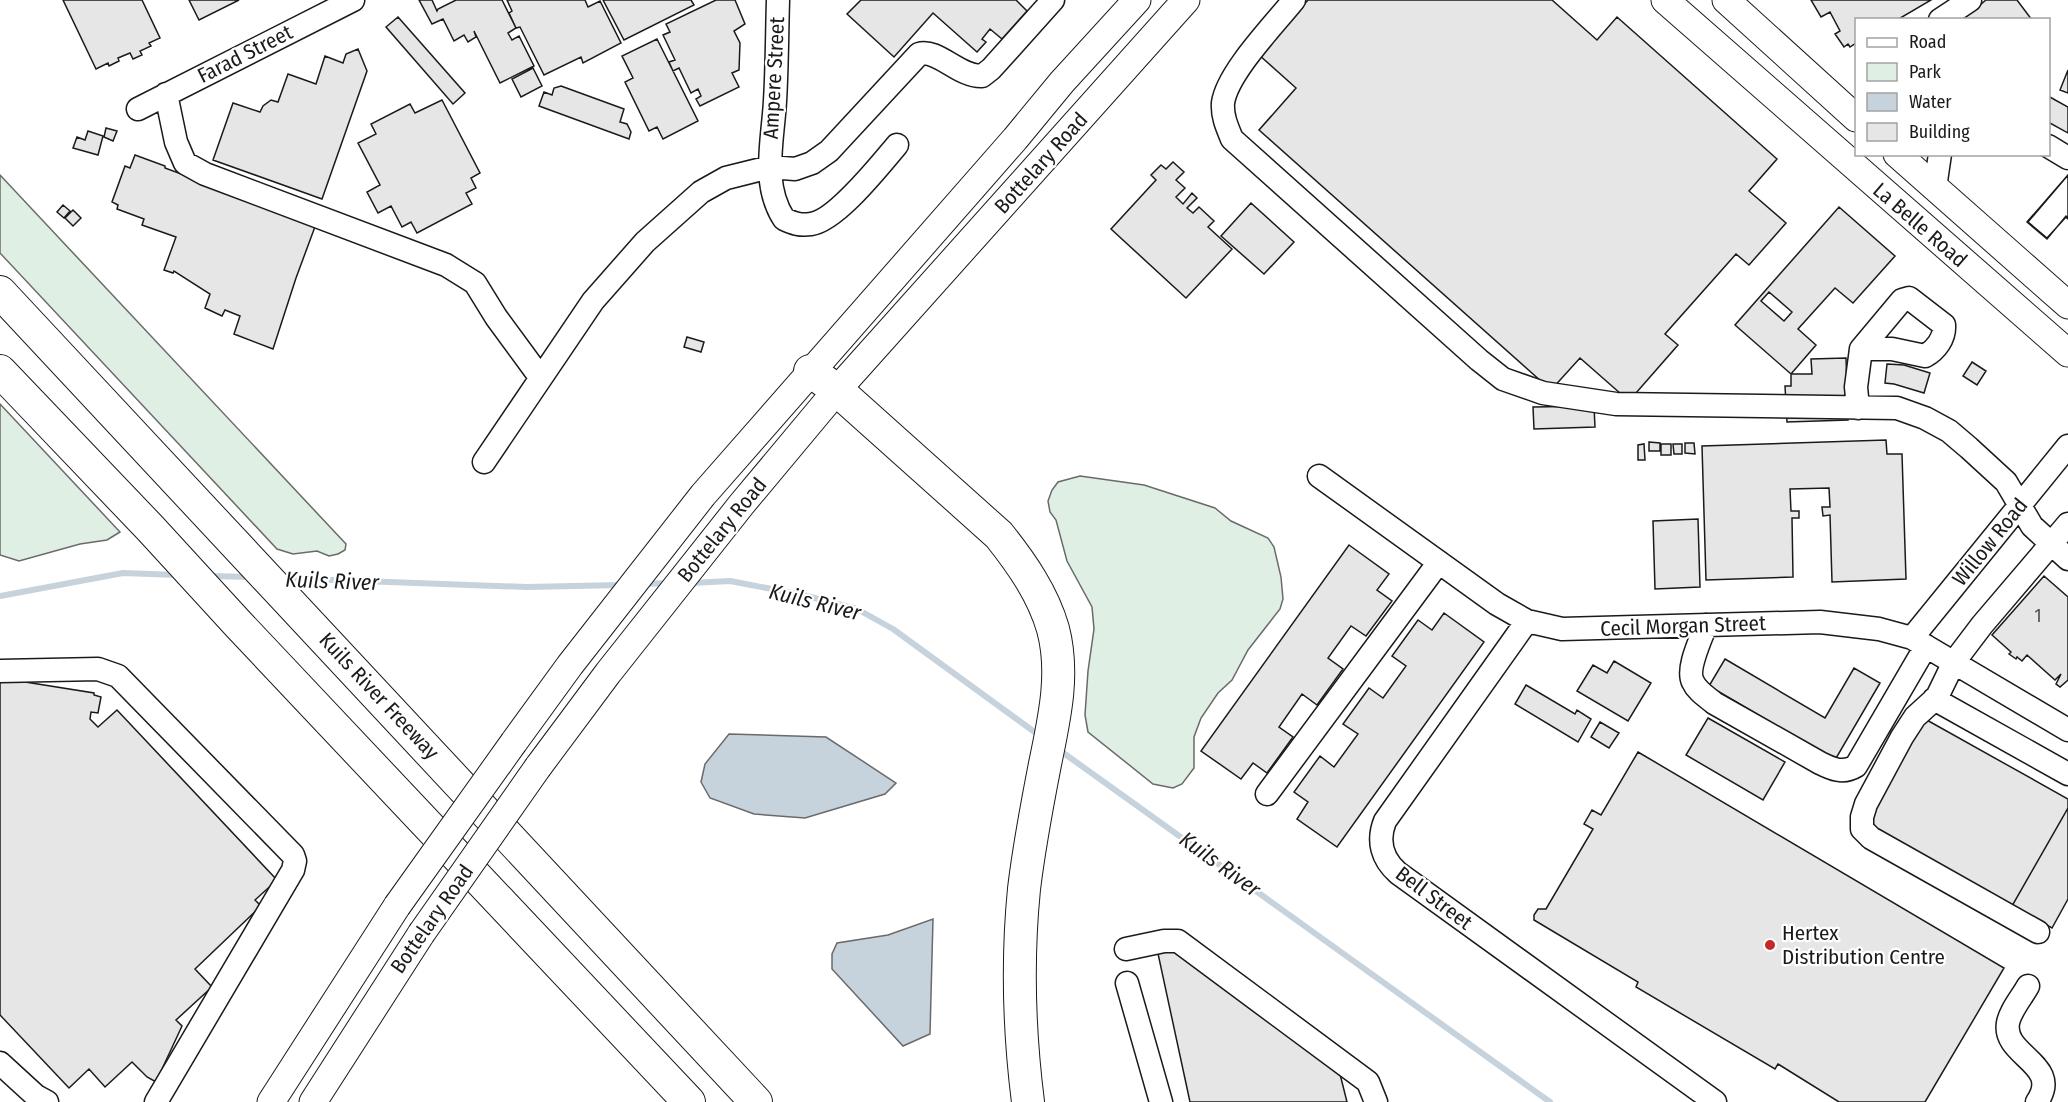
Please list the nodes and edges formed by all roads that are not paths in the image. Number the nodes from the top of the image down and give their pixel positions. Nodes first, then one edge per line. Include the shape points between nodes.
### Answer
1 (353, 0) edge
2 (778, 0) edge
3 (1053, 0) edge
4 (1137, 0) edge
5 (1186, 0) edge
6 (1294, 0) edge
7 (1665, 0) edge
8 (1726, 0) edge
9 (1970, 0) edge
10 (1943, 18) edge
11 (166, 94) junction
12 (138, 109) dead end
13 (1855, 116) edge
14 (897, 146) dead end
15 (2050, 147) edge
16 (1899, 156) edge
17 (1940, 156) edge
18 (2068, 158) edge
19 (770, 161) junction
20 (1935, 188) junction
21 (0, 292) edge
22 (2068, 305) edge
23 (1861, 349) dead end
24 (2068, 353) edge
25 (0, 371) edge
26 (810, 371) junction
27 (540, 377) junction
28 (837, 390) junction
29 (1858, 408) junction
30 (2068, 446) edge
31 (484, 462) dead end
32 (1319, 476) dead end
33 (2020, 506) junction
34 (2068, 524) edge
35 (2051, 544) junction
36 (2068, 559) edge
37 (1439, 562) junction
38 (1527, 621) junction
39 (1706, 625) junction
40 (1919, 642) junction
41 (1954, 662) junction
42 (0, 671) edge
43 (1934, 699) junction
44 (2068, 730) edge
45 (2068, 774) edge
46 (1267, 794) dead end
47 (2038, 932) dead end
48 (1126, 949) dead end
49 (1127, 983) dead end
50 (2028, 986) dead end
51 (0, 1063) edge
52 (47, 1102) edge
53 (156, 1102) edge
54 (271, 1102) edge
55 (313, 1102) edge
56 (689, 1102) edge
57 (756, 1102) edge
58 (1028, 1102) edge
59 (1161, 1102) edge
60 (1376, 1102) edge
61 (1715, 1102) edge
62 (2037, 1102) edge

1 - 11 street, Farad Street
2 - 19 street, Ampere Street
3 - 19 street via 981,76 964,73 930,52 919,54 829,151 795,169
4 - 26 main road, Bottelary Road
5 - 28 main road, Bottelary Road
6 - 29 street via 1227,87 1223,105 1232,139 1503,379 1543,393 1616,404
7 - 24 main road, La Belle Road
8 - 13 main road
9 - 10 street
11 - 12 street, Farad Street
11 - 27 street via 176,142 185,163 446,265 475,283
14 - 19 street, Ampere Street via 857,191 829,216 813,224 796,225 784,219 774,192
15 - 18 street
16 - 20 main road, La Belle Road
17 - 20 street
19 - 27 street via 701,192 653,235 593,301
20 - 22 main road, La Belle Road
21 - 57 highway, Kuils River Freeway
23 - 29 street via 1856,387
25 - 56 highway
26 - 28 highway
26 - 54 main road, Bottelary Road, bridge via 704,495 570,664 397,906
27 - 31 street
28 - 55 main road, Bottelary Road, bridge via 741,505 538,767 421,934
28 - 58 highway via 999,535 1021,562 1043,601 1053,629 1058,653 1056,710 1024,889 1020,982
29 - 33 street via 1897,408 1925,417 1949,431 2006,482
30 - 33 street, Willow Road
32 - 37 street, Cecil Morgan Street
33 - 35 street via 2032,526
33 - 40 street, Willow Road
34 - 35 street
35 - 36 street
35 - 41 street
37 - 38 street, Cecil Morgan Street
37 - 46 street
38 - 39 street, Cecil Morgan Street via 1562,629
38 - 61 street, Bell Street via 1385,820 1380,837 1384,856 1398,873
39 - 40 street, Cecil Morgan Street via 1820,622 1879,630
39 - 40 street, Willow Road via 1690,669 1698,690 1820,764 1844,771 1856,766
40 - 41 street, Cecil Morgan Street
41 - 43 street
41 - 44 street, Cecil Morgan Street
42 - 53 street via 98,669 118,676 293,855 293,870
43 - 45 street
43 - 47 street via 1902,737 1866,804 1862,829 1871,838
48 - 60 street via 1178,941 1368,1082
49 - 59 street
50 - 62 street via 2008,1021 2007,1033 2043,1075 2044,1085
51 - 52 street

